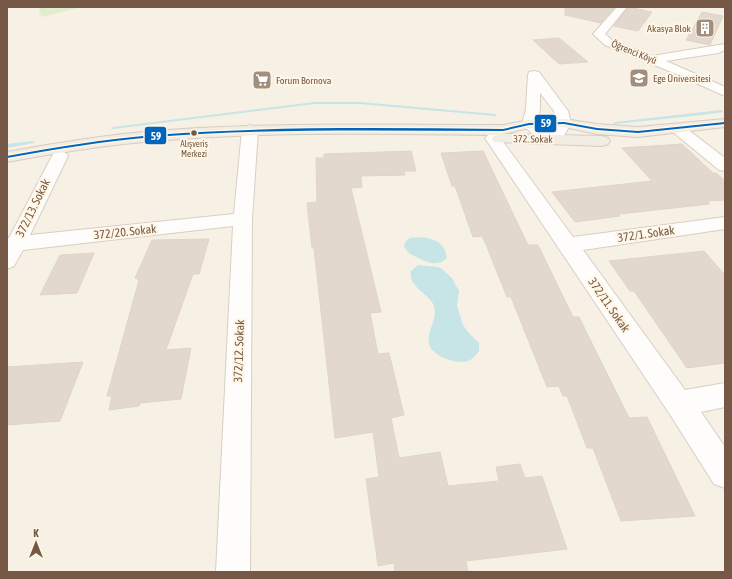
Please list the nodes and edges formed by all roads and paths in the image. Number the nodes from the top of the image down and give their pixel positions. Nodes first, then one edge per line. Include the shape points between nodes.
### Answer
1 (622, 7) edge
2 (725, 48) edge
3 (652, 60) junction
4 (725, 92) edge
5 (564, 123) junction
6 (725, 123) edge
7 (529, 124) junction
8 (725, 132) edge
9 (683, 133) junction
10 (250, 134) junction
11 (492, 138) junction
12 (554, 140) junction
13 (60, 156) junction
14 (7, 157) edge
15 (7, 165) edge
16 (725, 166) edge
17 (243, 219) junction
18 (725, 223) edge
19 (11, 244) edge
20 (567, 245) junction
21 (7, 261) edge
22 (725, 395) edge
23 (679, 404) junction
24 (725, 473) edge
25 (233, 572) edge

1 - 3 street, Öğrenci Köyü via 600,34 609,43
2 - 3 street
3 - 4 street, Öğrenci Köyü
5 - 7 main road, 372. Sokak
5 - 7 street via 561,111 534,75 533,109
5 - 9 main road, 372. Sokak via 597,129
5 - 12 street
6 - 9 main road, 372. Sokak
7 - 10 main road, 372. Sokak via 503,130
7 - 12 street
8 - 9 main road, 372. Sokak
9 - 12 main road, 372. Sokak via 632,140
9 - 16 street
10 - 11 main road, 372. Sokak
10 - 13 main road, 372. Sokak
10 - 14 main road, 372. Sokak via 154,136 86,143
10 - 17 street, 372/12. Sokak
11 - 12 main road, 372. Sokak
11 - 20 street, 372/11. Sokak
13 - 15 main road, 372. Sokak
13 - 19 street, 372/13. Sokak
17 - 19 street, 372/20. Sokak
17 - 25 street, 372/12. Sokak
18 - 20 street, 372/1. Sokak
19 - 21 street, 372/13. Sokak
20 - 23 street, 372/11. Sokak
22 - 23 street
23 - 24 street, 372/11. Sokak

